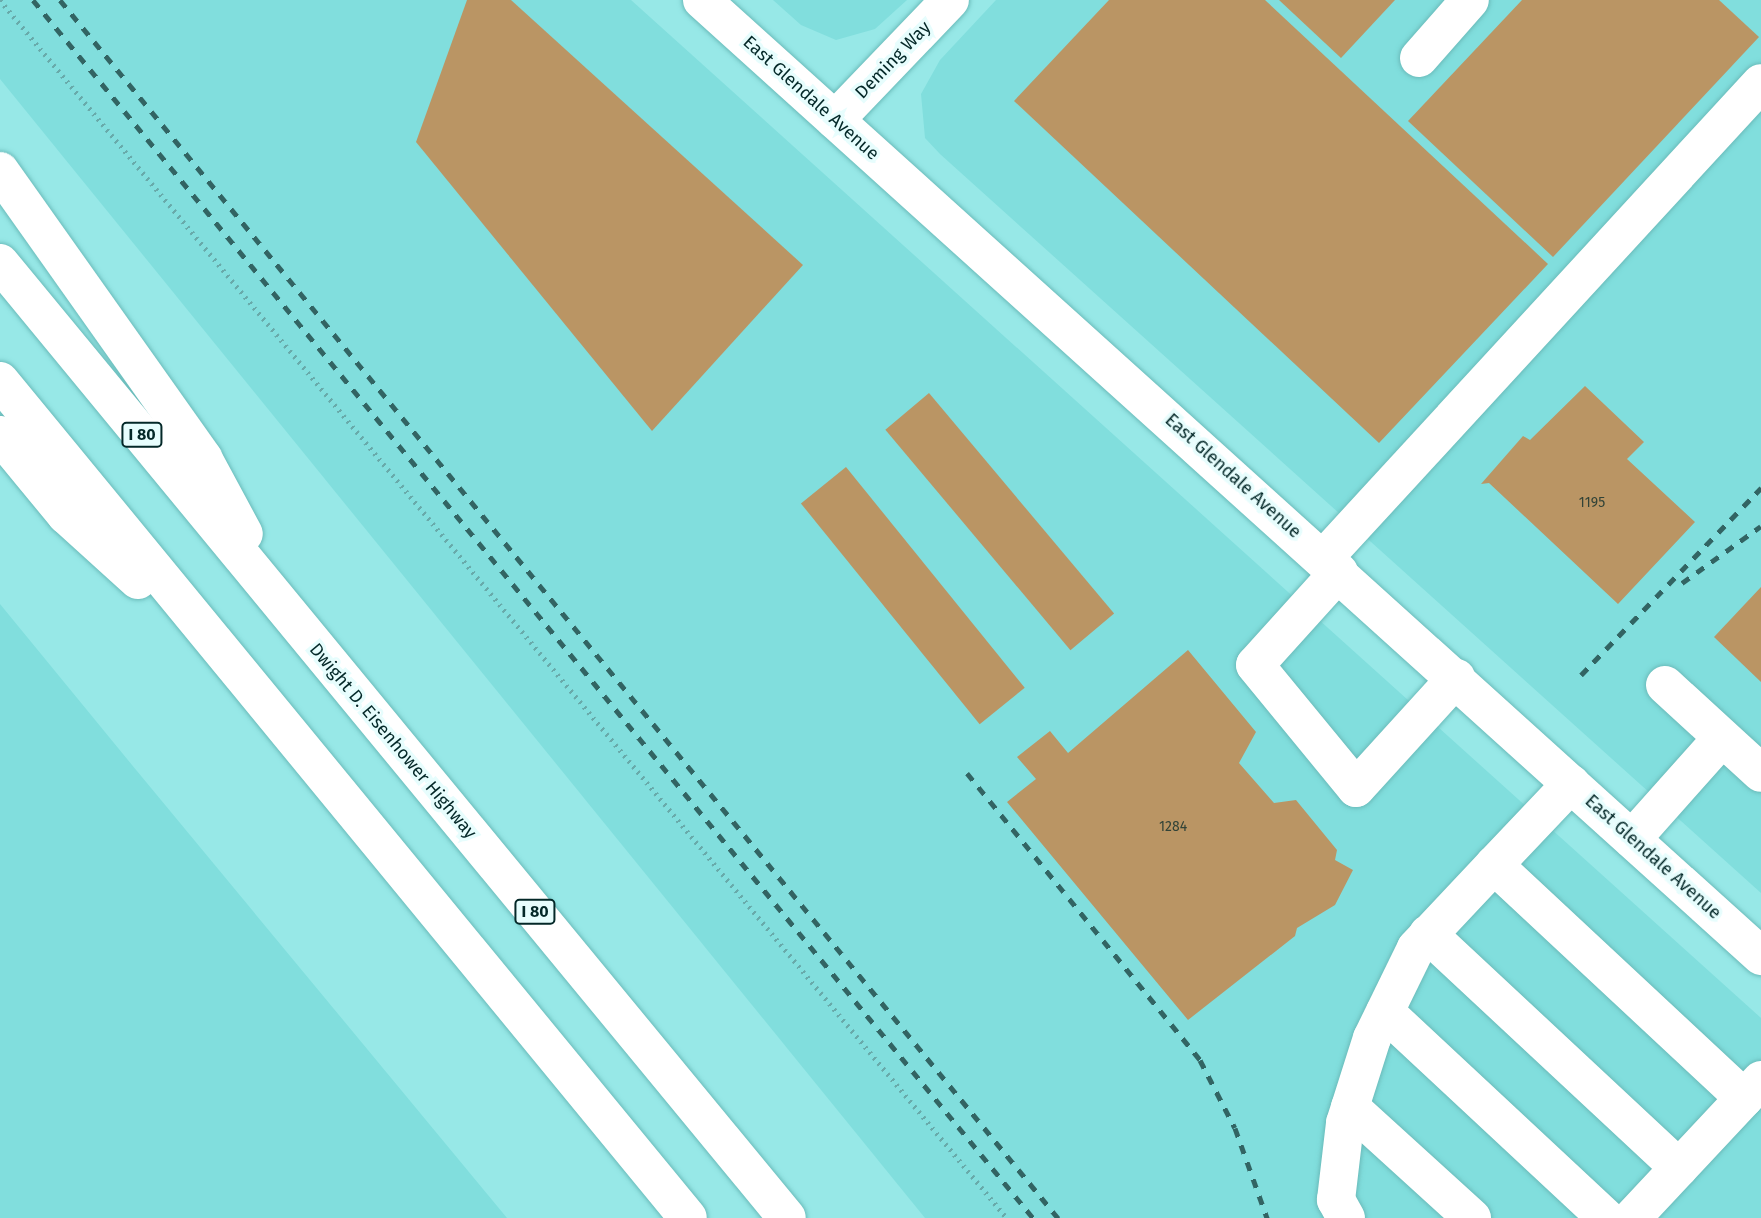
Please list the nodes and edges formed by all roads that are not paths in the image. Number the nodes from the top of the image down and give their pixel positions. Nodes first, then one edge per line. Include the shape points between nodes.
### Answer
1 (702, 0) edge
2 (950, 0) edge
3 (1470, 0) edge
4 (1419, 58) dead end
5 (1761, 83) edge
6 (835, 120) junction
7 (0, 171) edge
8 (0, 263) edge
9 (0, 381) edge
10 (0, 435) edge
11 (1331, 565) junction
12 (283, 607) junction
13 (232, 664) junction
14 (1456, 678) junction
15 (1665, 685) dead end
16 (1722, 738) junction
17 (1761, 773) edge
18 (1572, 784) junction
19 (1632, 839) junction
20 (1494, 865) junction
21 (1428, 934) junction
22 (1761, 955) edge
23 (1384, 1012) junction
24 (1753, 1089) edge
25 (1350, 1107) junction
26 (1679, 1168) junction
27 (688, 1218) edge
28 (787, 1218) edge
29 (1346, 1218) edge
30 (1472, 1218) edge
31 (1606, 1218) edge
32 (1632, 1218) edge

1 - 6 main road, East Glendale Avenue
2 - 6 main road, Deming Way
3 - 4 main road
5 - 11 main road
6 - 11 main road, East Glendale Avenue
7 - 12 main road via 204,458
8 - 12 main road, Dwight D. Eisenhower Highway / I 80
9 - 13 main road
10 - 13 main road via 66,514
11 - 14 main road, East Glendale Avenue
11 - 14 main road via 1255,665 1356,788
12 - 28 main road, Dwight D. Eisenhower Highway / I 80
13 - 27 main road
14 - 18 main road, East Glendale Avenue
15 - 16 main road
16 - 17 main road
16 - 19 main road
18 - 19 main road, East Glendale Avenue
18 - 20 main road
19 - 22 main road, East Glendale Avenue
20 - 21 main road
20 - 24 main road
21 - 23 main road
21 - 26 main road
23 - 25 main road
23 - 31 main road
24 - 26 main road
25 - 29 main road via 1336,1200
25 - 30 main road
26 - 32 main road

